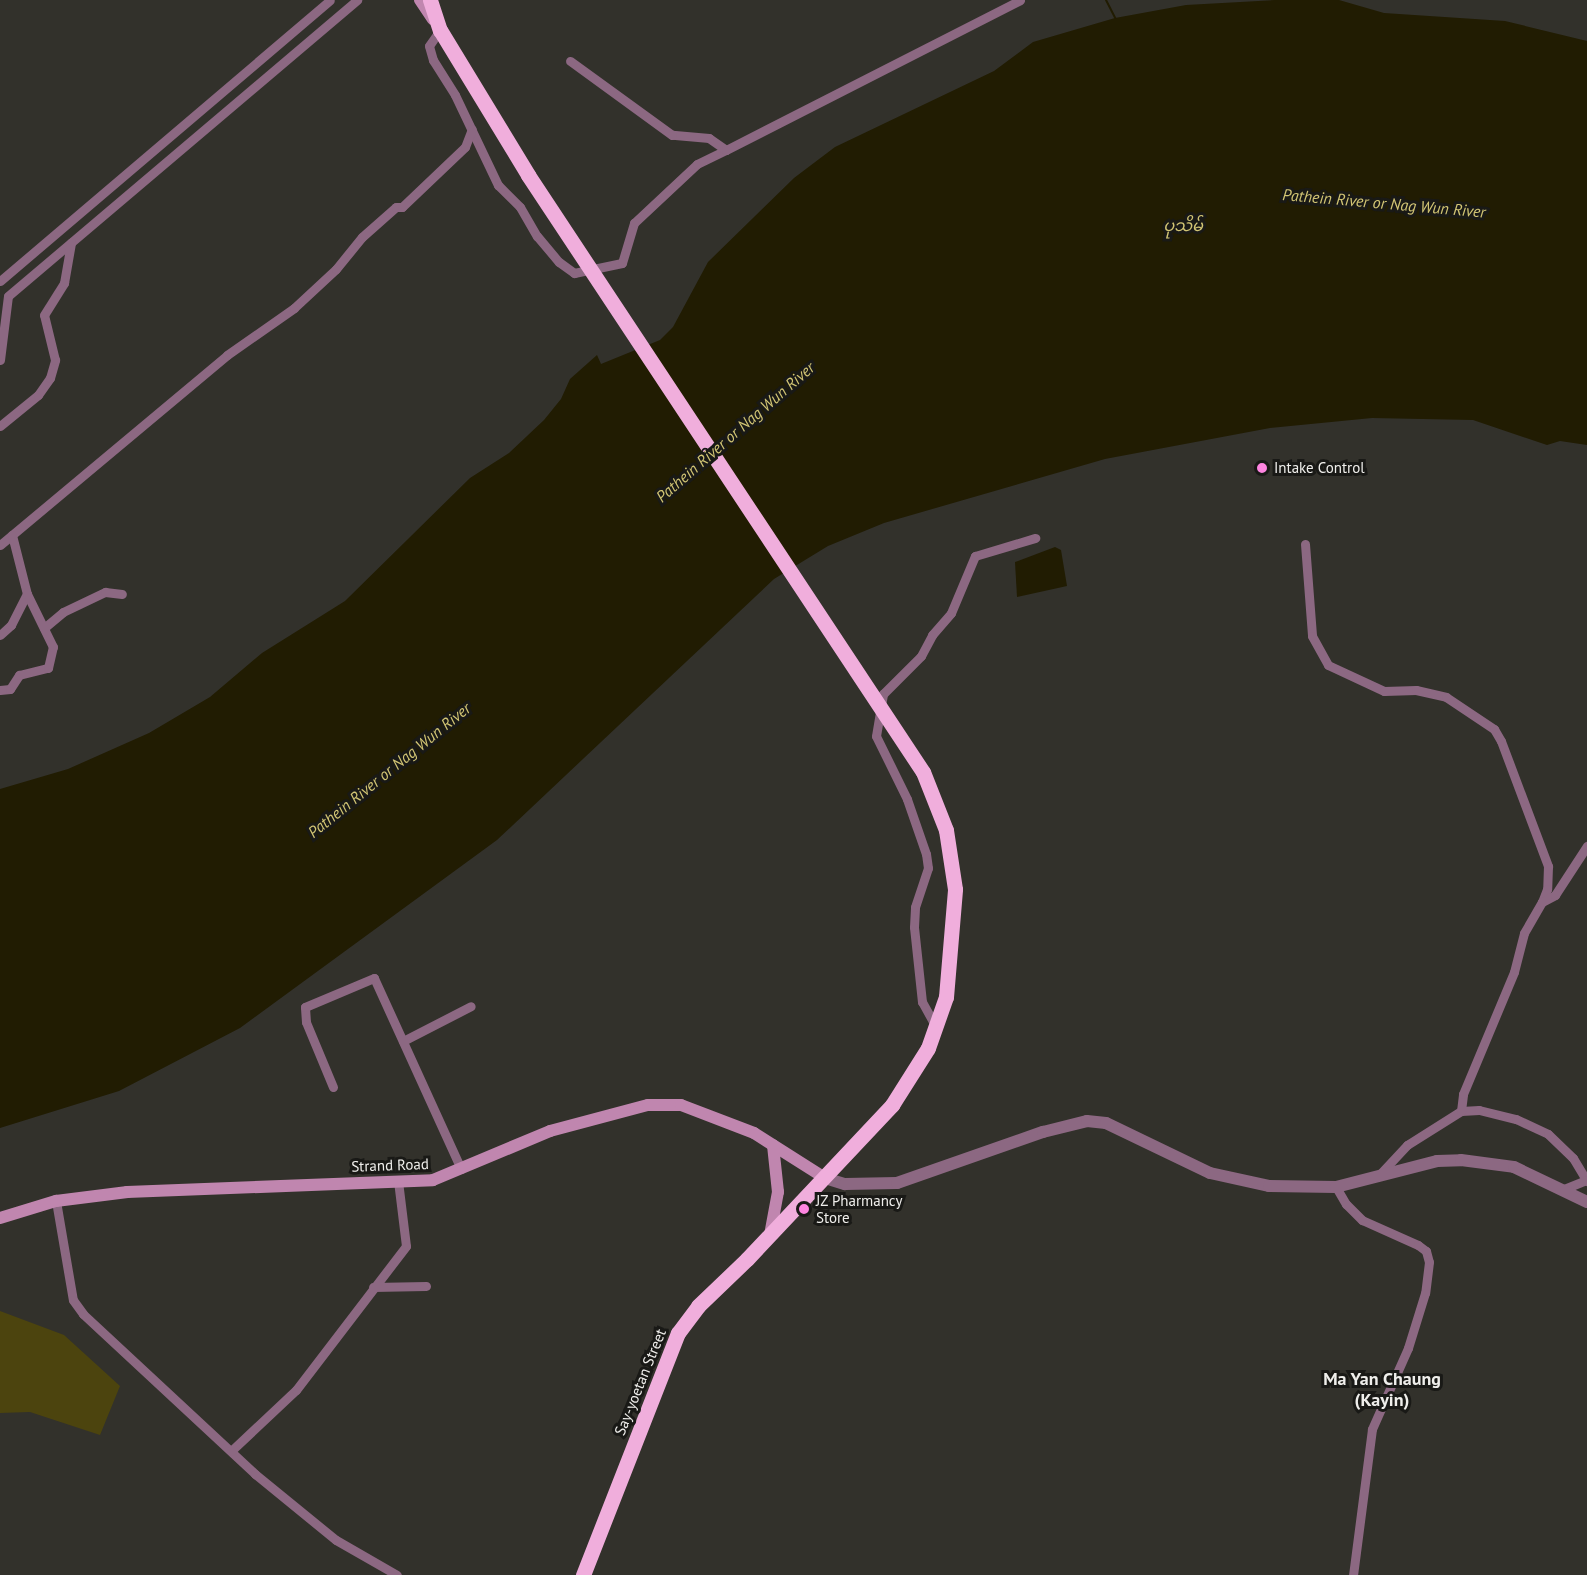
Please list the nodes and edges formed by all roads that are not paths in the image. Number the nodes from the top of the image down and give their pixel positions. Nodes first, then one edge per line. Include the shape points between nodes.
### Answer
1 (330, 0) edge
2 (357, 0) edge
3 (420, 0) edge
4 (430, 0) edge
5 (1020, 0) edge
6 (440, 30) junction
7 (570, 61) dead end
8 (472, 129) junction
9 (726, 150) junction
10 (71, 243) junction
11 (0, 281) edge
12 (0, 360) edge
13 (0, 426) edge
14 (12, 535) junction
15 (1035, 538) dead end
16 (1305, 544) dead end
17 (0, 545) edge
18 (27, 594) junction
19 (122, 594) dead end
20 (44, 627) junction
21 (0, 636) edge
22 (0, 690) edge
23 (1587, 846) edge
24 (1542, 902) junction
25 (471, 1006) dead end
26 (936, 1027) junction
27 (403, 1041) junction
28 (333, 1087) dead end
29 (1461, 1111) junction
30 (773, 1145) junction
31 (460, 1169) junction
32 (1380, 1174) junction
33 (825, 1178) junction
34 (1587, 1180) edge
35 (398, 1181) junction
36 (1336, 1186) junction
37 (1564, 1189) junction
38 (56, 1201) junction
39 (1587, 1202) edge
40 (0, 1218) edge
41 (770, 1235) junction
42 (426, 1286) dead end
43 (373, 1287) junction
44 (231, 1451) junction
45 (397, 1575) edge
46 (583, 1575) edge
47 (1353, 1575) edge

1 - 11 street
2 - 10 street
3 - 6 main road
4 - 6 highway, Say-yoetan Street
5 - 9 street
6 - 8 street via 429,46 433,60
6 - 26 highway, Say-yoetan Street, bridge via 528,176 923,772 946,830 955,889 946,997
7 - 9 street via 672,135 709,138
8 - 9 street via 498,185 520,207 559,262 574,273 622,263 634,223 697,164
8 - 14 street via 465,147 402,207 396,207 362,237 336,269 294,308 227,355
10 - 12 street via 8,296
10 - 13 street via 64,282 44,315 55,360 50,378 38,395
14 - 17 street
14 - 18 street
15 - 26 street via 975,556 951,613 921,656 883,694 876,736 907,799 926,854 928,868 915,908 914,927 922,1002
16 - 24 street via 1312,636 1328,665 1384,691 1416,690 1446,698 1494,729 1548,866
18 - 20 street
18 - 21 street via 12,625
19 - 20 street via 105,592 63,612
20 - 22 street via 53,647 50,665 20,675 10,689
23 - 24 street via 1555,895
24 - 29 street via 1524,933 1514,972 1463,1094
25 - 27 street
26 - 33 highway, Say-yoetan Street via 928,1048 892,1105
27 - 28 street via 374,978 305,1007 303,1015
27 - 31 street
29 - 32 street via 1407,1145
29 - 34 street via 1479,1110 1516,1119 1548,1134 1573,1158
30 - 31 main road, Strand Road via 754,1133 681,1105 648,1105 550,1131
30 - 33 main road, Strand Road
30 - 41 main road via 778,1192
31 - 35 main road, Strand Road via 433,1180
32 - 36 street
32 - 37 street via 1461,1160 1514,1167
33 - 36 street via 845,1184 897,1183 1043,1132 1087,1121 1106,1123 1210,1173 1269,1186
33 - 41 highway, Say-yoetan Street
34 - 37 street
35 - 38 main road, Strand Road via 127,1192
35 - 43 street via 406,1246
36 - 47 street via 1362,1220 1418,1245 1426,1251 1429,1262 1425,1293 1408,1348 1370,1437
37 - 39 street
38 - 40 main road, Strand Road
38 - 44 street via 73,1300
41 - 46 highway, Say-yoetan Street via 698,1306 678,1333
42 - 43 street
43 - 44 street via 336,1342 296,1390
44 - 45 street via 336,1540

